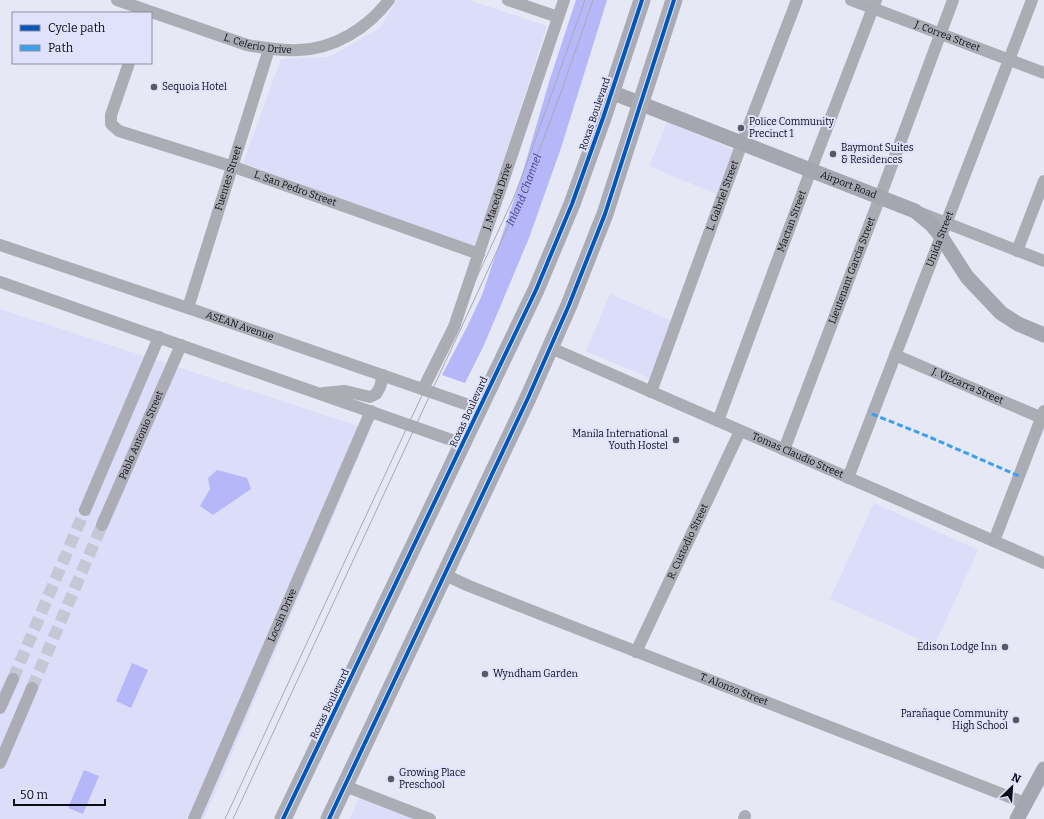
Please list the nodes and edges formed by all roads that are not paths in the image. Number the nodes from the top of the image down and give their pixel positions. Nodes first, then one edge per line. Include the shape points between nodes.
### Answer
1 (117, 0) edge
2 (389, 0) edge
3 (508, 0) edge
4 (564, 0) edge
5 (642, 0) edge
6 (674, 0) edge
7 (797, 0) edge
8 (851, 0) edge
9 (953, 0) edge
10 (1032, 0) edge
11 (874, 4) edge
12 (149, 8) edge
13 (558, 17) junction
14 (940, 34) junction
15 (269, 49) junction
16 (1010, 60) junction
17 (129, 64) edge
18 (1044, 73) edge
19 (611, 92) junction
20 (641, 102) junction
21 (742, 143) junction
22 (231, 167) junction
23 (811, 170) junction
24 (1044, 181) edge
25 (880, 197) junction
26 (943, 229) junction
27 (3, 249) edge
28 (1018, 250) junction
29 (479, 254) junction
30 (1044, 261) edge
31 (0, 282) edge
32 (188, 308) junction
33 (1044, 335) edge
34 (159, 337) junction
35 (181, 345) junction
36 (550, 348) junction
37 (895, 355) junction
38 (383, 375) junction
39 (423, 389) junction
40 (651, 392) junction
41 (320, 394) junction
42 (480, 409) junction
43 (371, 411) junction
44 (1043, 414) edge
45 (718, 421) junction
46 (740, 431) junction
47 (463, 444) junction
48 (784, 450) junction
49 (848, 478) junction
50 (85, 510) tunnel mouth
51 (102, 525) tunnel mouth
52 (994, 541) junction
53 (1044, 563) edge
54 (443, 574) junction
55 (636, 652) junction
56 (13, 679) tunnel mouth
57 (32, 688) tunnel mouth
58 (0, 708) edge
59 (0, 763) edge
60 (1044, 769) edge
61 (345, 786) junction
62 (1025, 804) junction
63 (194, 819) edge
64 (283, 819) edge
65 (329, 819) edge
66 (430, 819) edge
67 (1017, 819) edge

1 - 12 street, L. Celerio Drive
2 - 15 street, L. Celerio Drive via 370,21 351,35 322,47 298,50
3 - 13 street
4 - 13 street, J. Maceda Drive
5 - 19 highway, Roxas Boulevard
6 - 20 highway
7 - 21 street, L. Gabriel Street
8 - 11 street, J. Correa Street
9 - 14 street, Lieutenant Garcia Street
10 - 16 street, Unida Street
11 - 14 street, J. Correa Street
11 - 23 street, Mactan Street
12 - 15 street, L. Celerio Drive via 247,45
13 - 29 street, J. Maceda Drive
14 - 16 street, J. Correa Street
14 - 25 street, Lieutenant Garcia Street
15 - 22 street, Fuentes Street
16 - 18 street, J. Correa Street
16 - 26 street, Unida Street
17 - 22 street, L. San Pedro Street via 111,115 111,124 129,135
19 - 20 main road, Airport Road
19 - 42 highway, Roxas Boulevard via 572,204 536,290
20 - 21 main road, Airport Road
20 - 36 highway via 605,214
21 - 23 main road, Airport Road
21 - 40 street, L. Gabriel Street
22 - 29 street, L. San Pedro Street
22 - 32 street, Fuentes Street
23 - 25 main road, Airport Road
23 - 45 street, Mactan Street
24 - 28 street
25 - 26 main road, Airport Road via 915,211 932,225
25 - 48 street, Lieutenant Garcia Street
26 - 28 street
26 - 33 main road, Airport Road via 967,277 1001,313 1018,324
26 - 37 street, Unida Street
27 - 32 street, ASEAN Avenue
28 - 30 street
29 - 39 street, J. Maceda Drive via 454,327
31 - 34 street
32 - 38 street, ASEAN Avenue
34 - 35 street
34 - 50 street
35 - 41 street
35 - 51 street, Pablo Antonio Street
36 - 40 street, Tomas Claudio Street
36 - 54 highway
37 - 44 street, J. Vizcarra Street
37 - 49 street, Unida Street
38 - 39 street, ASEAN Avenue
38 - 41 street via 376,394 370,397 345,391
39 - 42 street, ASEAN Avenue
40 - 45 street, Tomas Claudio Street
41 - 43 street
42 - 47 highway, Roxas Boulevard
43 - 47 street
43 - 63 street, Locsin Drive
44 - 52 street
45 - 46 street, Tomas Claudio Street
46 - 48 street, Tomas Claudio Street
46 - 55 street, R. Custodio Street
47 - 64 highway, Roxas Boulevard
48 - 49 street, Tomas Claudio Street
49 - 52 street, Tomas Claudio Street
52 - 53 street, Tomas Claudio Street
54 - 55 street, T. Alonzo Street
54 - 61 highway
55 - 62 street, T. Alonzo Street
56 - 58 street
57 - 59 street
60 - 62 main road
61 - 65 highway
61 - 66 street
62 - 67 main road

